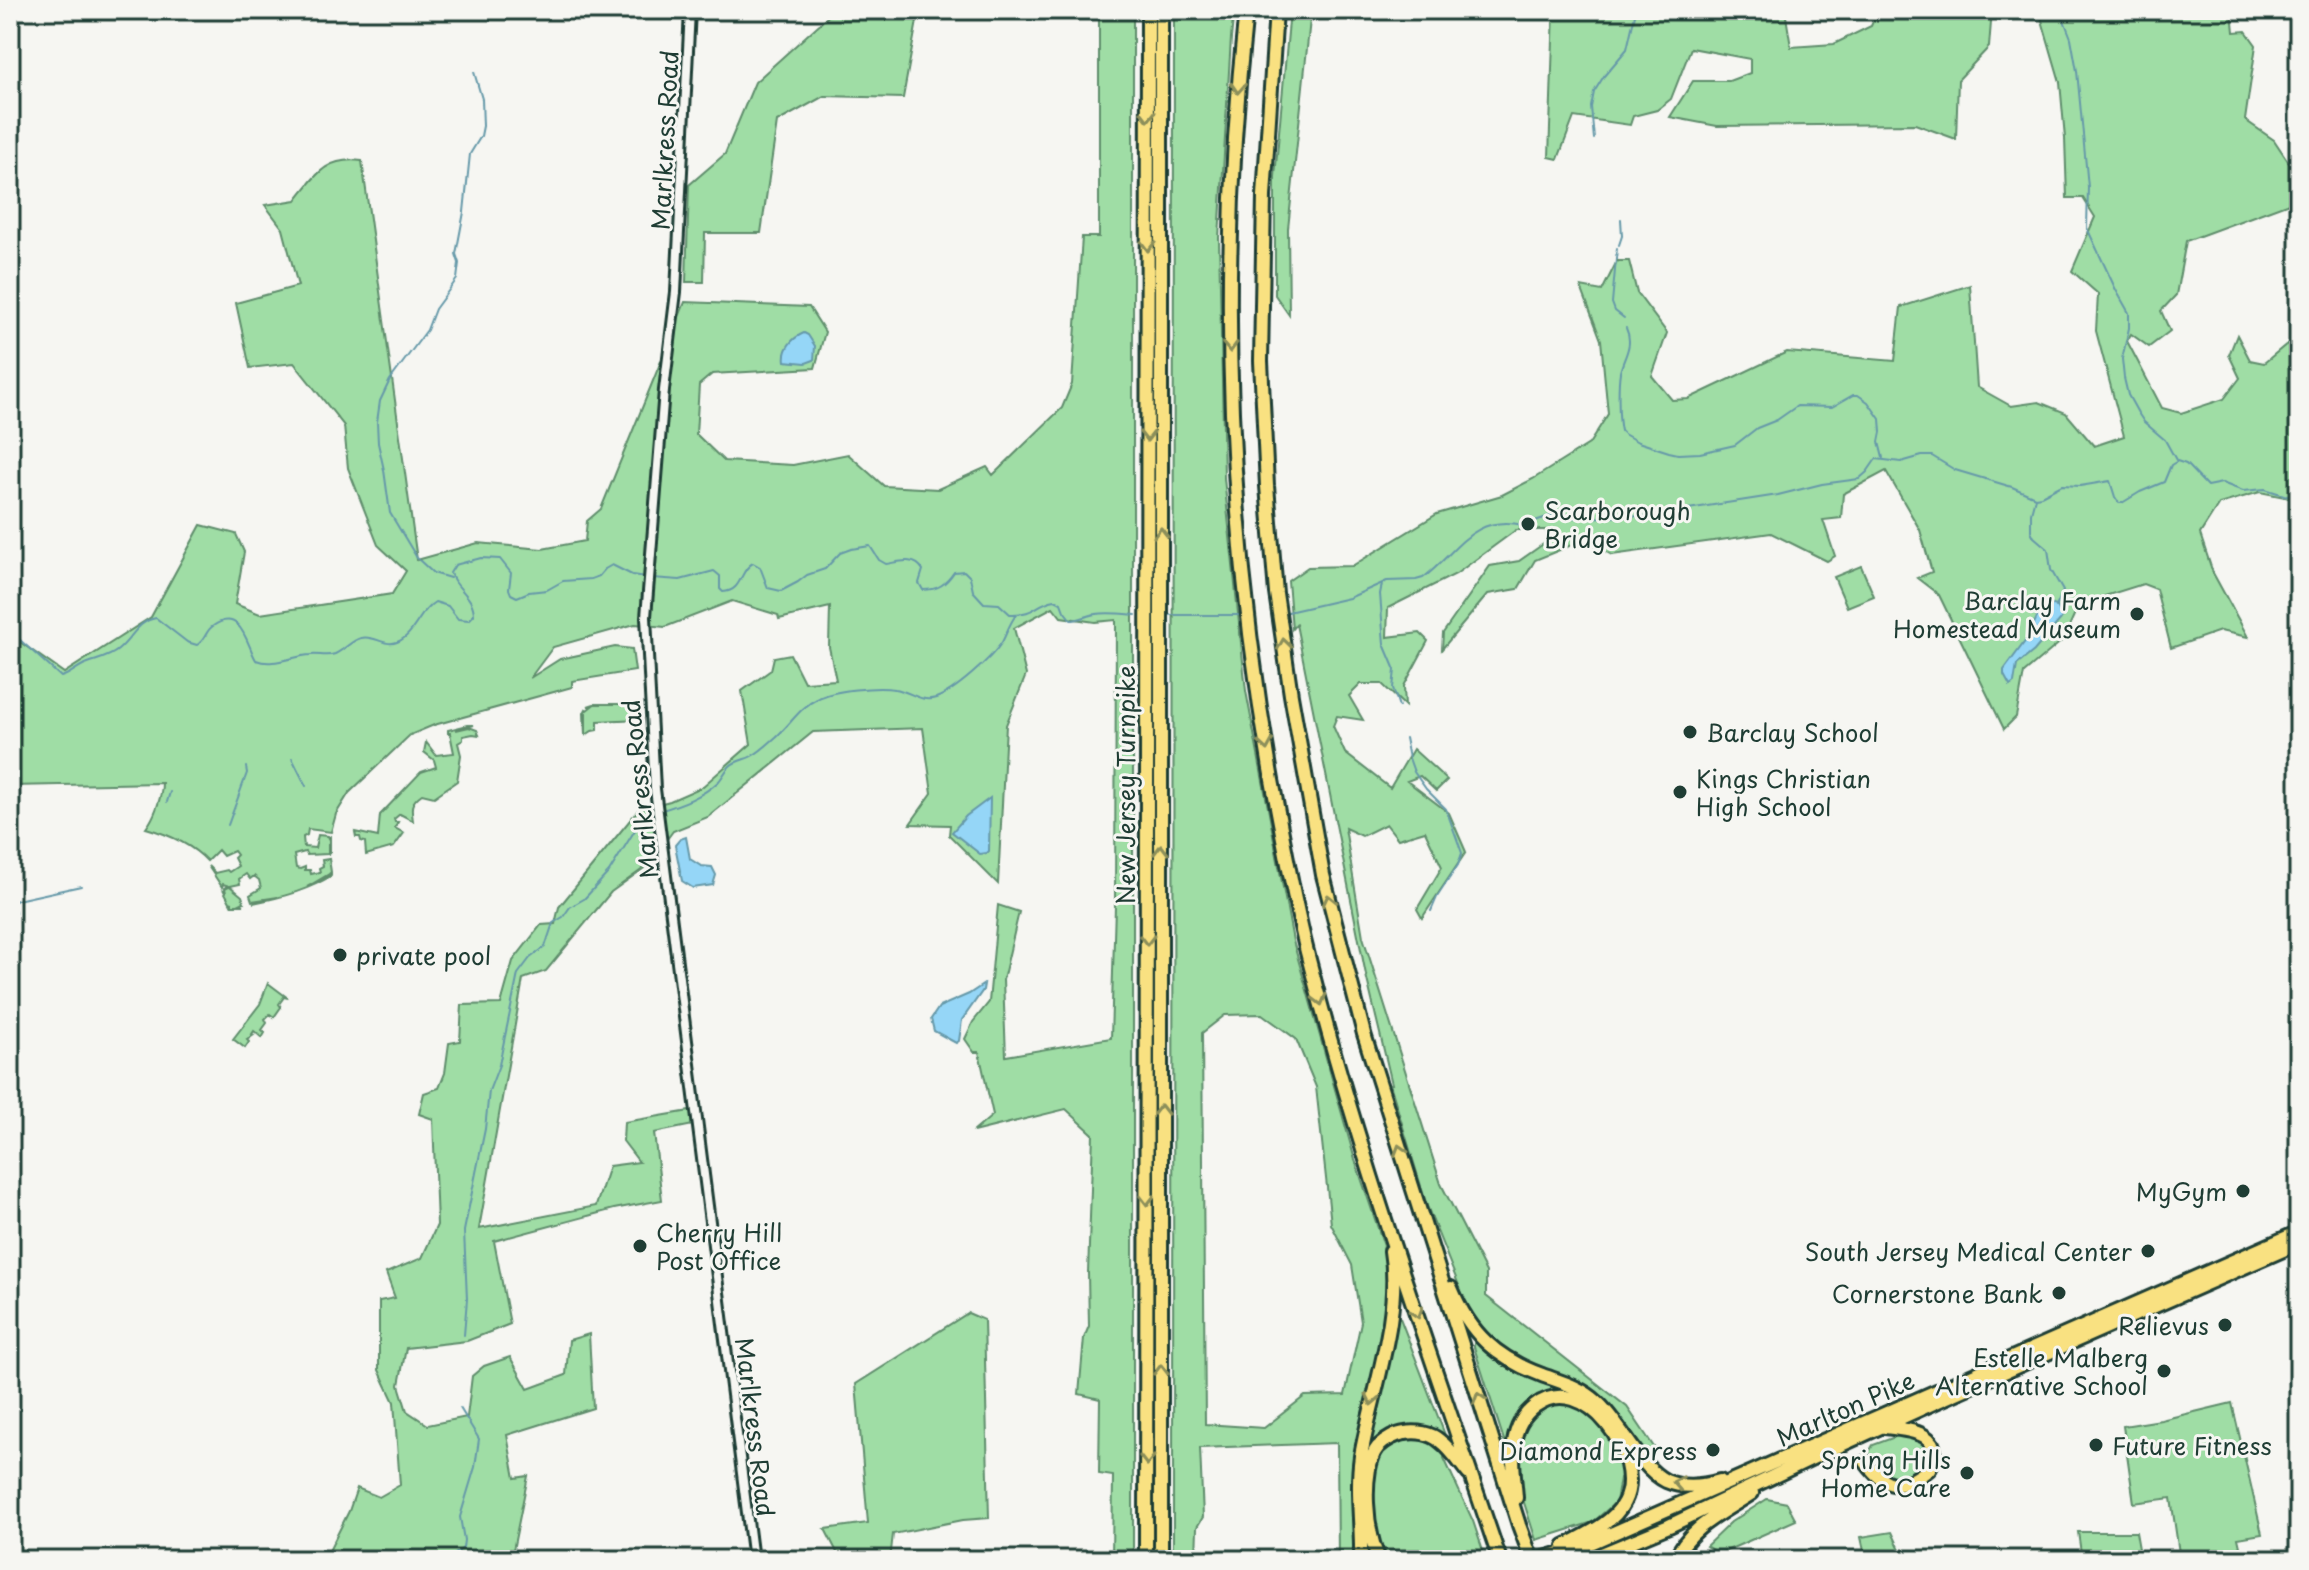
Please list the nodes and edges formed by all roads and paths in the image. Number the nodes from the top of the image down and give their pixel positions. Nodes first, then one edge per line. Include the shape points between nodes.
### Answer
1 (690, 10) edge
2 (1148, 10) edge
3 (1161, 10) edge
4 (1246, 10) edge
5 (1276, 10) edge
6 (1415, 1201) junction
7 (1384, 1213) junction
8 (2299, 1232) edge
9 (2299, 1243) edge
10 (2218, 1268) junction
11 (2119, 1323) junction
12 (1882, 1426) junction
13 (1866, 1462) dead end
14 (1784, 1471) junction
15 (1754, 1472) junction
16 (1473, 1479) junction
17 (1519, 1525) junction
18 (1536, 1558) edge
19 (753, 1560) edge
20 (1146, 1560) edge
21 (1161, 1560) edge
22 (1361, 1560) edge
23 (1380, 1560) edge
24 (1500, 1560) edge
25 (1587, 1560) edge
26 (1675, 1560) edge

1 - 19 street, Marlkress Road via 676,292 647,606 649,699 656,799
2 -> 20 highway, New Jersey Turnpike
21 -> 3 highway, New Jersey Turnpike
4 -> 7 highway via 1231,187 1229,307 1239,536 1251,646 1306,949
6 -> 5 highway via 1330,904 1276,593 1261,361 1264,196
15 -> 6 highway via 1715,1483 1669,1482 1648,1468 1587,1394 1491,1348 1456,1301
17 -> 6 highway
7 -> 16 highway
7 -> 22 highway via 1394,1297 1360,1464
8 - 10 highway, Marlton Pike
9 - 11 highway, Marlton Pike
10 - 11 highway via 2212,1277
10 - 15 highway, Marlton Pike
11 - 12 highway, Marlton Pike
12 - 13 highway via 1924,1435 1934,1459 1921,1476 1898,1485 1877,1477
12 - 14 highway, Marlton Pike
14 - 25 highway, Marlton Pike
14 - 26 highway via 1692,1534
15 - 18 highway, Marlton Pike via 1586,1545
16 - 23 highway via 1439,1439 1422,1432 1398,1434 1378,1447 1369,1473 1368,1518
16 - 24 highway
17 - 18 highway
17 - 18 highway via 1513,1458 1519,1425 1532,1408 1551,1398 1584,1403 1619,1443 1628,1492 1605,1523

